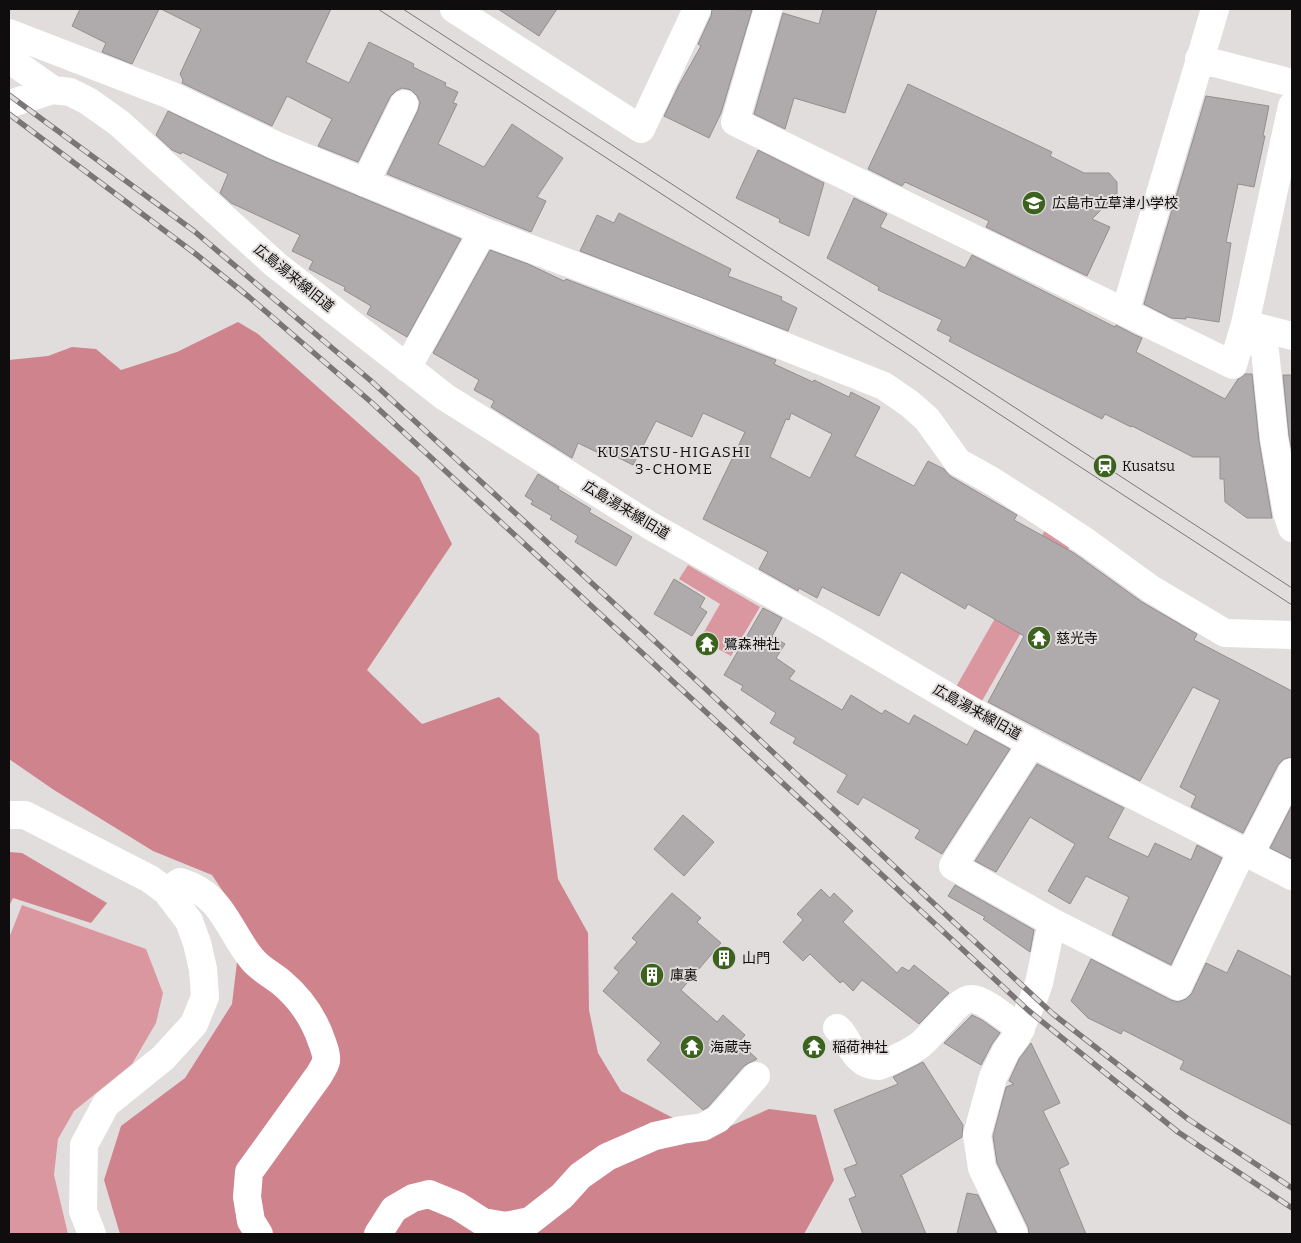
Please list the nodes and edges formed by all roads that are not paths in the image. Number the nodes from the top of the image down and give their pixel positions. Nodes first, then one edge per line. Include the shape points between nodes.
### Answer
1 (454, 9) edge
2 (697, 9) edge
3 (768, 9) edge
4 (1215, 9) edge
5 (9, 33) edge
6 (9, 58) edge
7 (1199, 59) junction
8 (1292, 83) edge
9 (53, 90) junction
10 (9, 104) edge
11 (404, 104) dead end
12 (1292, 106) edge
13 (365, 182) junction
14 (483, 231) junction
15 (1125, 312) junction
16 (1245, 324) junction
17 (1292, 336) edge
18 (407, 368) junction
19 (1292, 528) edge
20 (1292, 635) edge
21 (1032, 743) junction
22 (1292, 772) edge
23 (9, 815) edge
24 (1245, 853) junction
25 (1292, 876) edge
26 (166, 890) junction
27 (1052, 922) junction
28 (837, 1028) dead end
29 (1020, 1029) junction
30 (756, 1076) dead end
31 (92, 1234) edge
32 (259, 1234) edge
33 (378, 1234) edge
34 (1014, 1234) edge

1 - 2 street via 641,129
3 - 15 street via 735,122
4 - 7 street
5 - 13 street via 170,95
6 - 9 street
7 - 8 street
7 - 15 street
9 - 10 street
9 - 18 street, 広島湯来線旧道 via 70,92 88,101 119,123 276,265
11 - 13 street
12 - 16 street
13 - 14 street
14 - 18 street
14 - 20 street via 884,386 927,419 958,462 1044,514 1151,589 1225,633
15 - 16 street via 1233,365
16 - 17 street
16 - 19 street via 1265,351 1274,438
18 - 21 street, 広島湯来線旧道 via 445,397 649,525
21 - 24 street, 広島湯来線旧道
21 - 27 street via 953,866
22 - 24 street
23 - 26 street via 24,815
24 - 25 street, 広島湯来線旧道
24 - 27 street via 1178,986
26 - 31 street via 189,921 203,969 206,997 194,1024 163,1058 106,1104 84,1145 83,1211
26 - 32 street via 180,882 194,886 207,896 222,912 253,961 279,980 309,1012 326,1053 320,1075 249,1172 247,1197 250,1221
27 - 29 street via 1039,983
28 - 29 street via 861,1061 872,1067 920,1046 965,1000 982,1002
29 - 34 street via 993,1077 977,1136 982,1168
30 - 33 street via 718,1119 703,1127 655,1136 608,1157 580,1176 562,1196 530,1221 506,1226 483,1222 458,1206 429,1194 413,1198 394,1209

